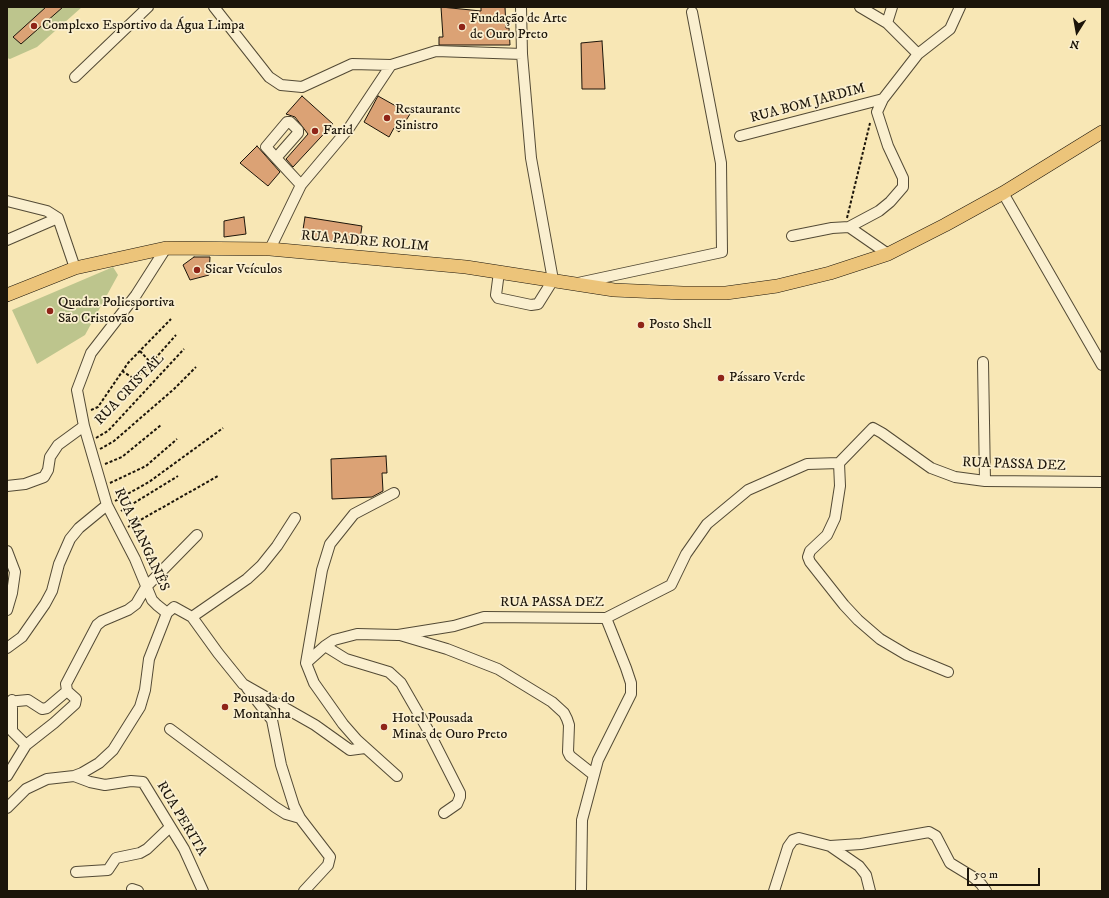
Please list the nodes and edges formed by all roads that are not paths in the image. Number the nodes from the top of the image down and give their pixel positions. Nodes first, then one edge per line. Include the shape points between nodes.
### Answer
1 (148, 7) edge
2 (214, 7) edge
3 (521, 7) edge
4 (860, 7) edge
5 (892, 7) edge
6 (960, 7) edge
7 (692, 12) dead end
8 (887, 23) junction
9 (522, 54) junction
10 (918, 54) junction
11 (391, 65) junction
12 (75, 77) dead end
13 (883, 99) junction
14 (1102, 132) edge
15 (740, 136) dead end
16 (276, 158) dead end
17 (301, 185) junction
18 (1003, 193) junction
19 (7, 201) edge
20 (58, 218) junction
21 (847, 226) junction
22 (792, 236) dead end
23 (7, 240) edge
24 (166, 248) junction
25 (270, 249) junction
26 (888, 254) junction
27 (75, 268) junction
28 (499, 272) junction
29 (553, 280) junction
30 (570, 284) junction
31 (7, 295) edge
32 (983, 362) dead end
33 (1102, 366) edge
34 (84, 426) junction
35 (839, 463) junction
36 (984, 481) junction
37 (1102, 482) edge
38 (7, 486) edge
39 (394, 493) dead end
40 (107, 505) junction
41 (295, 518) dead end
42 (197, 535) dead end
43 (7, 552) edge
44 (146, 587) junction
45 (7, 610) edge
46 (167, 613) junction
47 (192, 617) junction
48 (606, 618) junction
49 (398, 635) junction
50 (325, 646) junction
51 (7, 648) edge
52 (306, 663) junction
53 (948, 672) dead end
54 (243, 684) junction
55 (67, 691) junction
56 (9, 701) edge
57 (170, 729) dead end
58 (26, 745) junction
59 (365, 748) junction
60 (594, 775) junction
61 (7, 776) edge
62 (74, 776) junction
63 (397, 776) dead end
64 (7, 808) edge
65 (444, 813) dead end
66 (300, 818) junction
67 (169, 828) junction
68 (830, 846) junction
69 (76, 872) dead end
70 (304, 890) edge
71 (203, 891) edge
72 (581, 891) edge
73 (774, 891) edge
74 (870, 891) edge
75 (986, 891) edge

1 - 12 street
2 - 11 street via 269,76 281,85 302,87 352,64
3 - 9 street
4 - 8 street
5 - 8 street
6 - 10 street via 950,29
7 - 30 street via 721,163 722,252
8 - 10 street
9 - 11 street via 436,51
9 - 29 street via 531,158
10 - 13 street
11 - 17 street via 349,128
13 - 15 street, RUA BOM JARDIM
13 - 21 street via 877,112 904,183 897,195 879,211
14 - 18 main road, RUA PADRE ROLIM
16 - 17 street
17 - 25 street
18 - 26 main road, RUA PADRE ROLIM
18 - 33 street
19 - 20 street via 47,211
20 - 23 street
20 - 27 street
21 - 22 street
21 - 26 street
24 - 25 main road, RUA PADRE ROLIM
24 - 27 main road, RUA PADRE ROLIM
24 - 34 street, RUA MANGANÊS via 136,295 91,353 77,390
25 - 28 main road, RUA PADRE ROLIM
26 - 30 main road, RUA PADRE ROLIM via 830,273 777,286 726,293 614,290
27 - 31 main road, RUA PADRE ROLIM
28 - 29 main road, RUA PADRE ROLIM
28 - 29 street via 496,294 498,298 532,305 538,304
29 - 30 main road, RUA PADRE ROLIM
32 - 36 street
34 - 38 street via 58,444 50,457 44,477 25,484
34 - 40 street, RUA MANGANÊS
35 - 36 street, RUA PASSA DEZ via 873,428 930,468 955,477
35 - 48 street, RUA PASSA DEZ via 807,464 748,490 707,524 686,554 671,586
35 - 53 street via 840,486 835,518 827,534 810,551 810,562 844,605 880,639 907,655
36 - 37 street, RUA PASSA DEZ
39 - 52 street via 354,514 330,544 319,586
40 - 44 street, RUA MANGANÊS via 135,559
40 - 51 street via 70,538 45,604 22,637
41 - 47 street via 278,546 261,566 247,579
42 - 44 street
43 - 45 street via 15,572
44 - 46 street, RUA MANGANÊS via 152,600
44 - 55 street via 136,604 97,625 66,684
46 - 47 street, RUA MANGANÊS via 174,607
46 - 62 street via 149,659 145,690 135,714 113,750 91,768
47 - 54 street, RUA MANGANÊS
48 - 49 street, RUA PASSA DEZ via 484,617 454,626
48 - 60 street via 631,683 631,694 598,760
49 - 50 street, RUA PASSA DEZ via 357,634 334,640
49 - 60 street via 448,649 498,669 552,702 567,719 570,756
50 - 52 street, RUA PASSA DEZ
50 - 65 street via 346,659 389,672 400,683 460,792 457,804
52 - 59 street via 314,683 343,724
54 - 59 street, RUA MANGANÊS via 315,725 346,748
54 - 66 street via 272,720 282,770
55 - 56 street via 47,708 42,709 28,700
55 - 58 street via 76,699 75,704
56 - 58 street via 12,731
57 - 66 street via 275,807
58 - 61 street
59 - 63 street
60 - 72 street via 582,820
62 - 64 street via 36,783
62 - 67 street, RUA PERITA via 105,785 143,782
66 - 70 street via 330,857 328,865
67 - 69 street via 147,850 116,858 108,870
67 - 71 street, RUA PERITA via 184,849
68 - 73 street via 806,839 793,840 788,847
68 - 74 street via 859,866 866,875
68 - 75 street via 933,833 950,863 973,877

